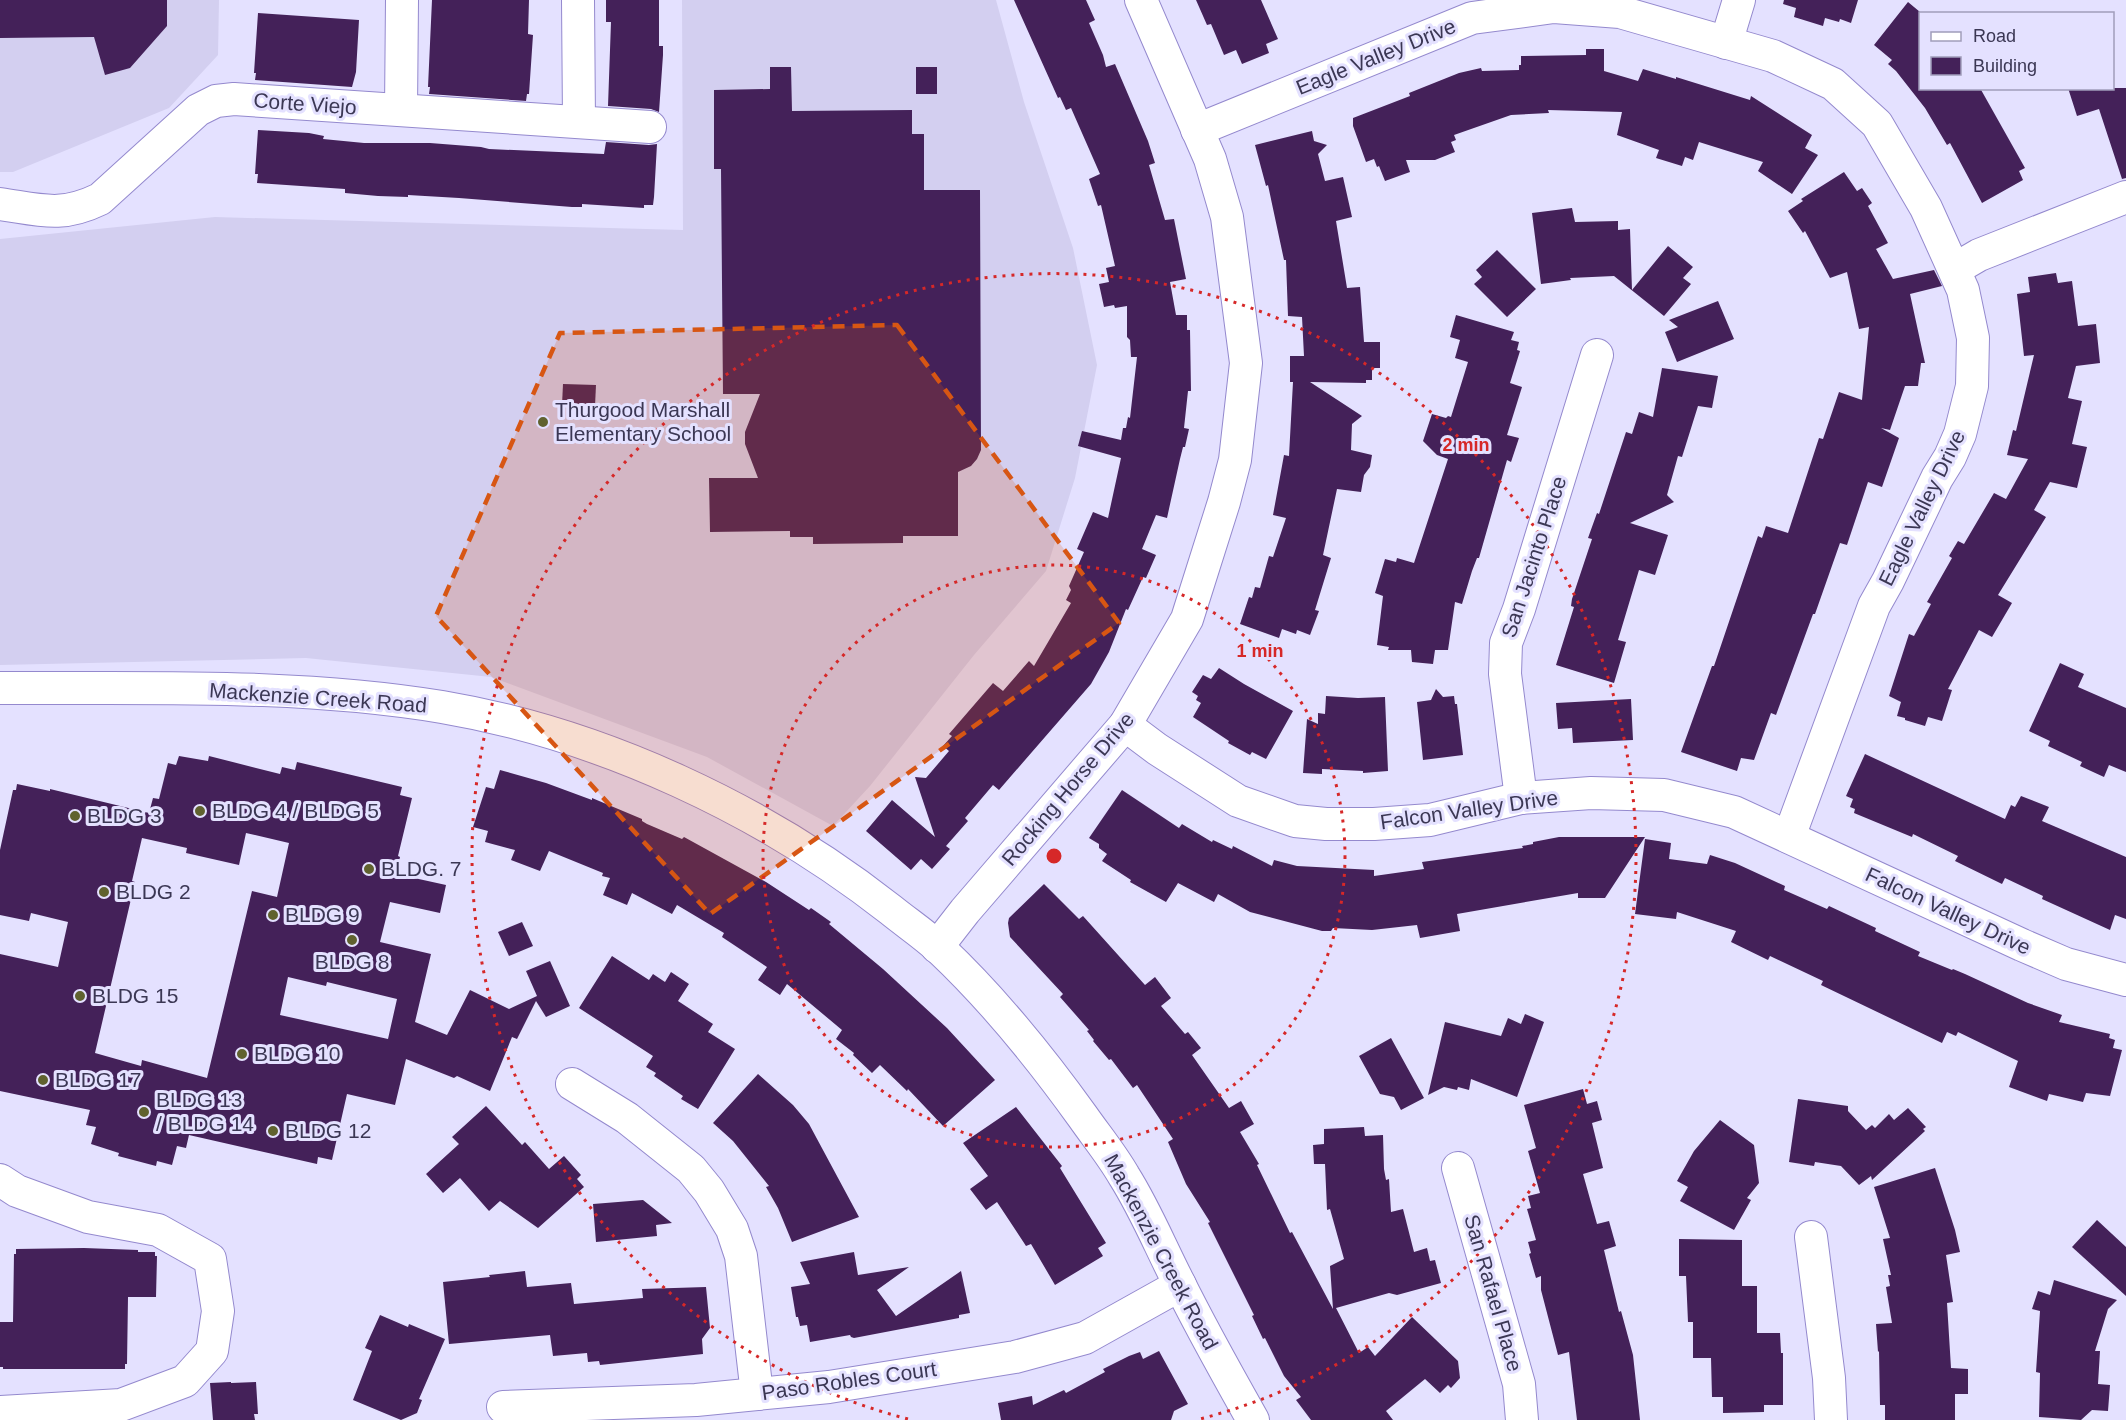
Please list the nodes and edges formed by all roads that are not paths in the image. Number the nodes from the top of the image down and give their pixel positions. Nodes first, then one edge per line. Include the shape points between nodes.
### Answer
1 (402, 0) edge
2 (578, 0) edge
3 (1141, 0) edge
4 (1739, 0) edge
5 (1470, 9) edge
6 (1726, 43) junction
7 (401, 110) junction
8 (579, 121) junction
9 (650, 127) dead end
10 (1197, 130) junction
11 (2126, 197) edge
12 (0, 204) edge
13 (1955, 269) junction
14 (1597, 355) dead end
15 (0, 688) edge
16 (1125, 725) junction
17 (1521, 798) junction
18 (1789, 837) junction
19 (937, 946) junction
20 (2126, 980) edge
21 (572, 1084) dead end
22 (1458, 1168) dead end
23 (0, 1180) edge
24 (1811, 1237) dead end
25 (1180, 1286) junction
26 (757, 1394) junction
27 (503, 1407) dead end
28 (0, 1412) edge
29 (1253, 1420) edge
30 (1522, 1420) edge
31 (1832, 1420) edge

1 - 7 street
2 - 8 street
3 - 10 street, Rocking Horse Drive
4 - 6 street
5 - 6 street, Eagle Valley Drive via 1554,7 1620,12
5 - 10 street, Eagle Valley Drive
6 - 13 street, Eagle Valley Drive via 1773,56 1833,84 1877,124 1926,208
7 - 8 street, Corte Viejo
7 - 12 street, Corte Viejo via 216,101 198,110 100,199 81,208 57,212
8 - 9 street, Corte Viejo
10 - 16 street, Rocking Horse Drive via 1210,159 1233,252 1246,363 1241,413 1224,502 1187,619
11 - 13 street via 1979,255
13 - 18 street, Eagle Valley Drive via 1973,338 1972,386 1960,435 1874,606
14 - 17 street, San Jacinto Place via 1506,643 1504,674
15 - 19 street, Mackenzie Creek Road via 312,693 389,699 515,723 572,740 715,797 851,878
16 - 17 street, Falcon Valley Drive via 1238,801 1295,821 1374,824 1430,820
16 - 19 street, Rocking Horse Drive
17 - 18 street, Falcon Valley Drive via 1591,793 1664,795 1734,812
18 - 20 street, Falcon Valley Drive via 2066,964
19 - 25 street, Mackenzie Creek Road via 999,1008 1057,1080 1124,1175
21 - 26 street via 627,1118 691,1169 732,1228 741,1256
22 - 30 street, San Rafael Place via 1519,1383
23 - 28 street via 17,1191 88,1217 158,1230 210,1259 218,1311 212,1351 185,1381 121,1405
24 - 31 street
25 - 26 street, Paso Robles Court via 1085,1338 1015,1357 829,1387
25 - 29 street, Mackenzie Creek Road
26 - 27 street, Paso Robles Court

